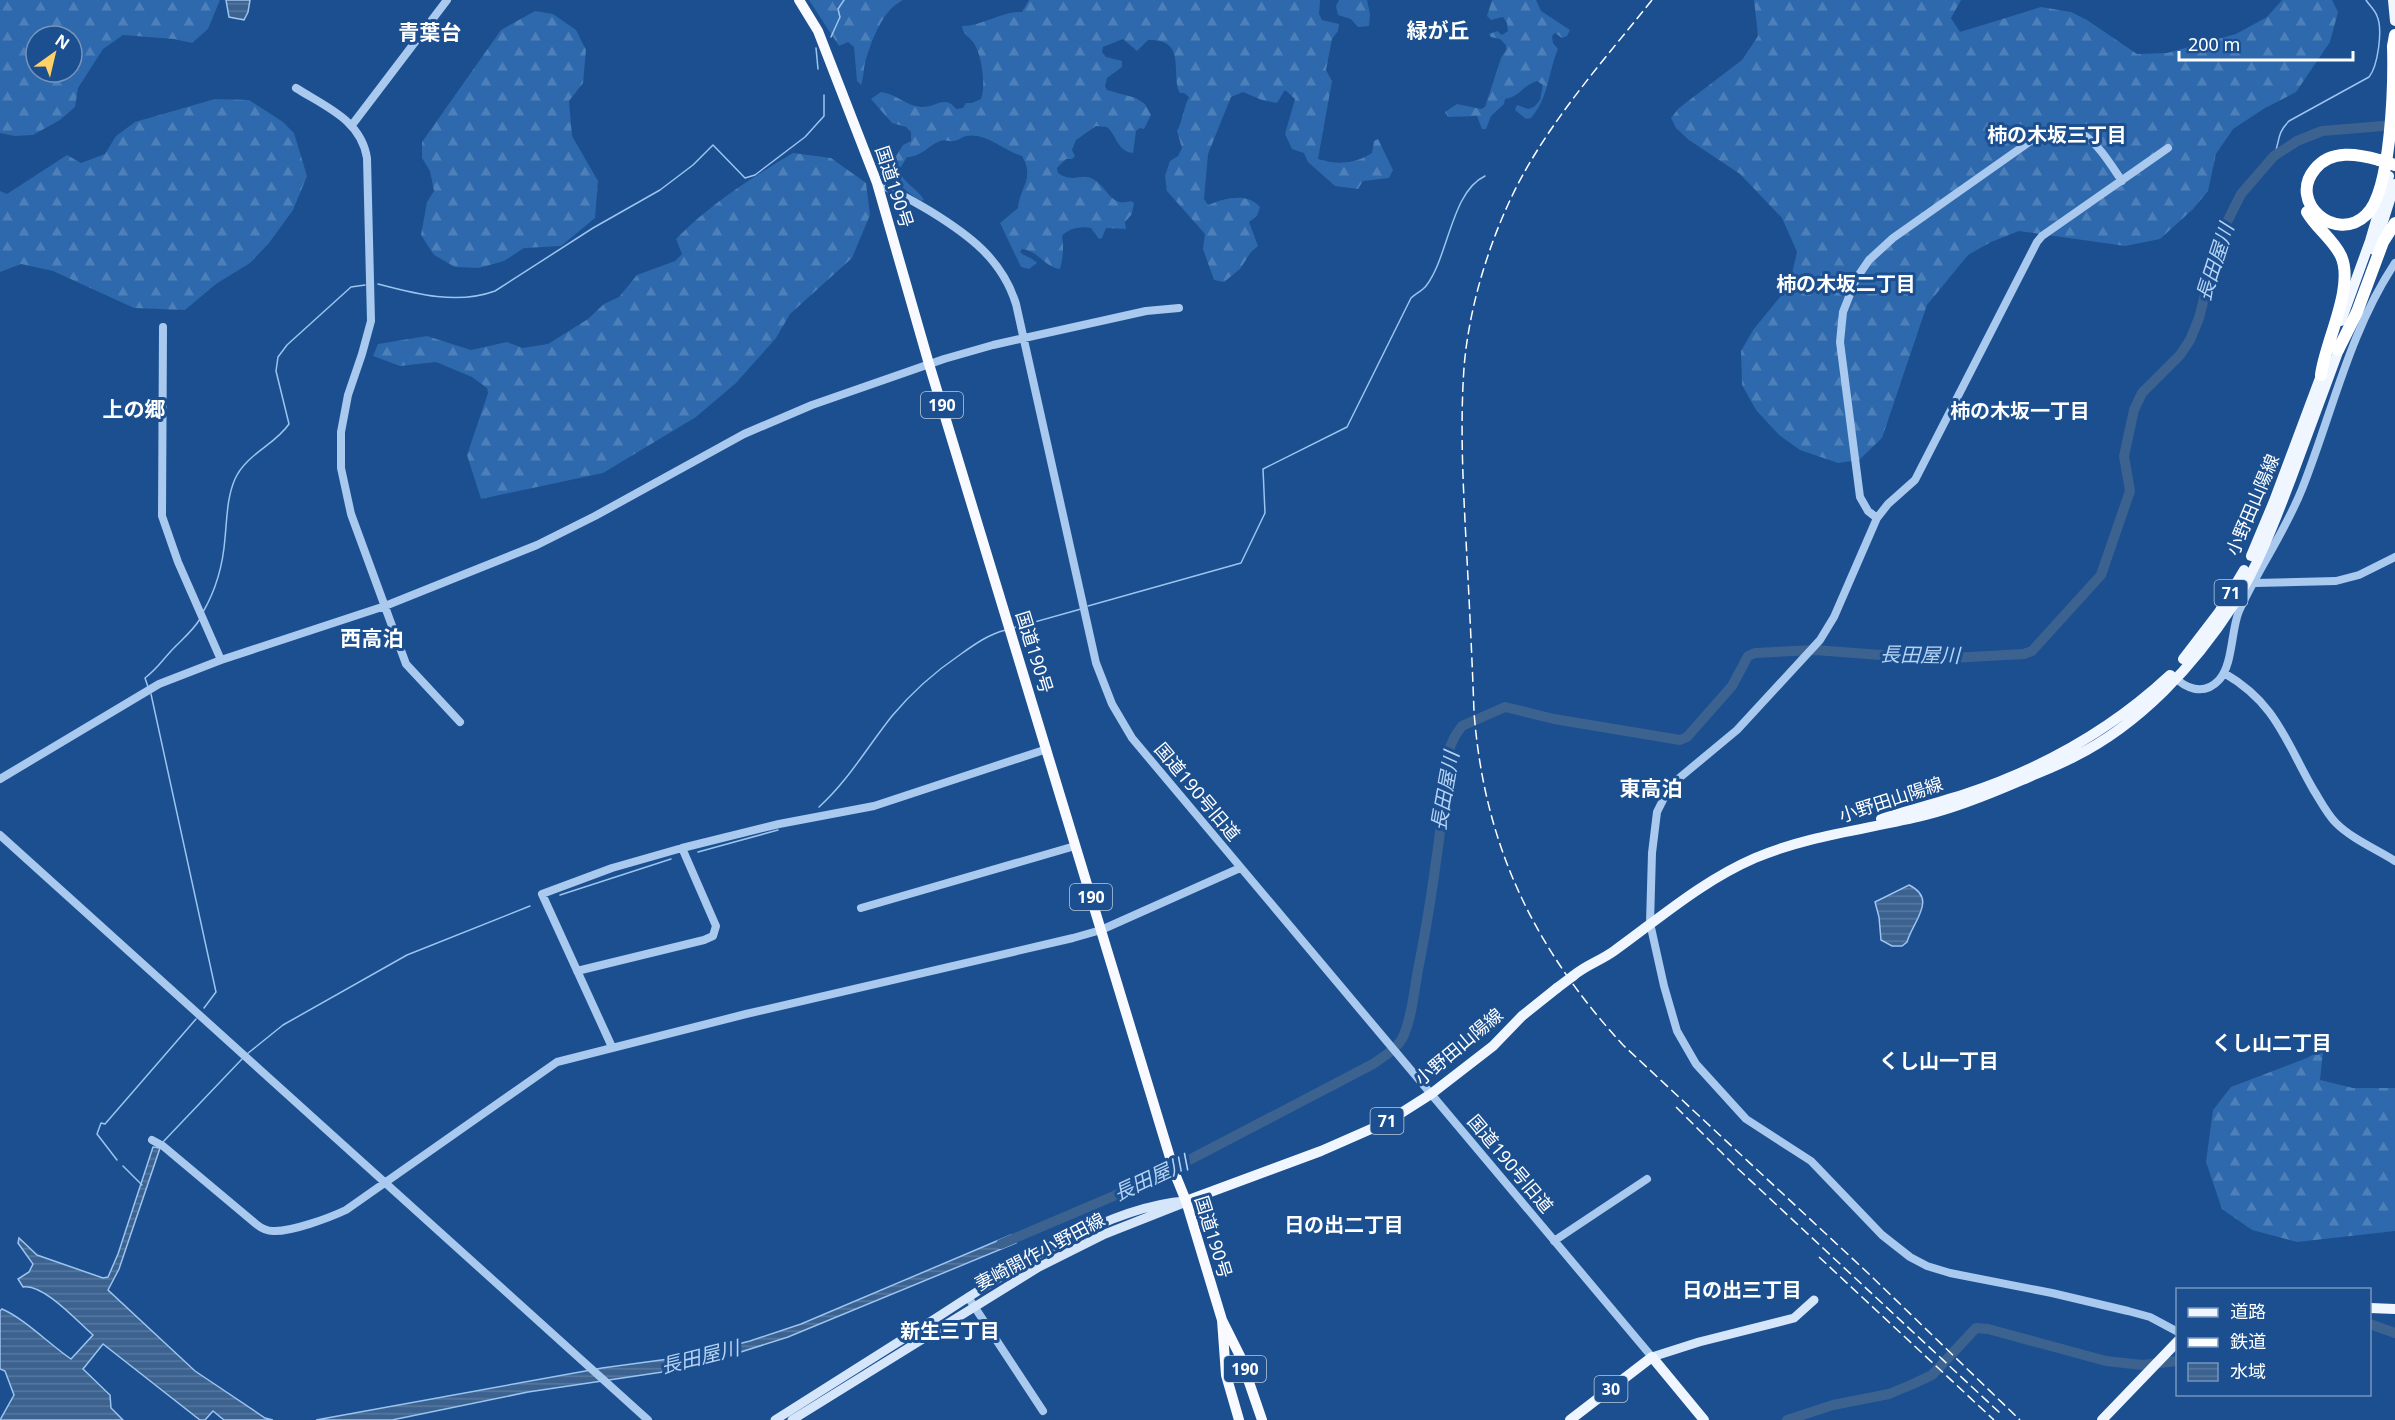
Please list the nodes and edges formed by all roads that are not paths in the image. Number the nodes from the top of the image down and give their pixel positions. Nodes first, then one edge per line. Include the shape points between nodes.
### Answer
1 (447, 0) edge
2 (799, 0) edge
3 (2393, 0) edge
4 (2395, 21) edge
5 (2395, 35) edge
6 (296, 88) dead end
7 (352, 125) junction
8 (2395, 140) edge
9 (2168, 148) dead end
10 (2379, 157) junction
11 (2395, 159) edge
12 (2395, 165) edge
13 (2122, 181) junction
14 (877, 183) junction
15 (2395, 184) edge
16 (2395, 223) edge
17 (2395, 263) edge
18 (1179, 308) dead end
19 (163, 327) dead end
20 (1023, 338) junction
21 (2338, 350) junction
22 (929, 364) junction
23 (2321, 375) junction
24 (1877, 518) junction
25 (2395, 557) edge
26 (2255, 583) junction
27 (385, 606) junction
28 (221, 660) junction
29 (2224, 673) junction
30 (2174, 676) junction
31 (460, 722) dead end
32 (1047, 749) junction
33 (0, 779) edge
34 (0, 835) edge
35 (1075, 846) junction
36 (682, 848) junction
37 (2395, 861) edge
38 (1240, 868) junction
39 (861, 908) dead end
40 (1650, 924) junction
41 (1101, 930) junction
42 (577, 971) junction
43 (612, 1047) junction
44 (1431, 1094) junction
45 (158, 1142) dead end
46 (1647, 1179) dead end
47 (384, 1183) junction
48 (1186, 1201) junction
49 (1554, 1241) junction
50 (968, 1297) junction
51 (1814, 1300) dead end
52 (974, 1306) junction
53 (2371, 1308) edge
54 (2395, 1309) edge
55 (1222, 1320) junction
56 (2176, 1331) edge
57 (2176, 1343) edge
58 (1652, 1357) junction
59 (1250, 1380) junction
60 (1229, 1388) junction
61 (1043, 1411) dead end
62 (648, 1420) edge
63 (775, 1420) edge
64 (792, 1420) edge
65 (1239, 1420) edge
66 (1262, 1420) edge
67 (1570, 1420) edge
68 (1704, 1420) edge
69 (2102, 1420) edge

1 - 7 street
2 - 14 highway, 国道190号 / 190 via 818,31
3 - 4 main road
5 - 10 highway via 2393,113 2374,204 2367,215 2346,225 2331,224 2313,210 2307,185 2320,164 2342,155
6 - 7 street
7 - 27 street via 362,137 367,158 372,305 367,337 343,412 341,468 351,514
8 - 23 main road, 小野田山陽線 / 71 via 2377,221
9 - 13 street
10 - 11 highway
10 - 12 highway, bridge
10 - 23 highway via 2358,150 2335,150 2315,160 2303,178 2304,207 2337,249 2345,271
13 - 24 street via 2037,242 1914,480
13 - 24 street via 2086,135 2067,129 2050,130 1893,238 1861,270 1846,301 1840,342 1860,497
14 - 20 street, 国道190号旧道 via 899,192 982,248 1006,278
14 - 22 highway, 国道190号 / 190
15 - 21 main road, 小野田山陽線 / 71
16 - 21 highway via 2383,242
17 - 26 street via 2365,315 2300,493
18 - 20 street via 1146,311
19 - 28 street via 162,516
20 - 22 street
20 - 38 street, 国道190号旧道 via 1096,663 1105,688 1138,747
21 - 30 main road, 小野田山陽線 / 71 via 2256,562 2235,603
22 - 27 street via 776,419 537,545
22 - 32 highway, 国道190号 / 190
23 - 30 main road, 小野田山陽線 / 71 via 2247,566
24 - 40 street via 1828,628 1816,645 1737,730 1678,779 1661,802 1653,833
25 - 26 street via 2349,579
26 - 29 street via 2237,616
27 - 28 street
27 - 31 street via 406,664
28 - 33 street via 131,699
29 - 30 street via 2214,684 2202,688 2184,686
29 - 37 street via 2270,711 2335,822
30 - 40 main road, 小野田山陽線 / 71 via 2126,714 2044,762 1966,794 1788,847 1731,869
32 - 35 highway, 国道190号 / 190
32 - 36 street via 874,806
34 - 47 street
35 - 39 street
35 - 41 highway, 国道190号 / 190
36 - 42 street via 542,894
36 - 42 street via 716,926 713,936
38 - 41 street
38 - 44 street, 国道190号旧道
40 - 44 main road, 小野田山陽線 / 71, bridge via 1611,953 1586,965
40 - 56 street via 1673,1019 1696,1064 1746,1119 1810,1161 1898,1249 1919,1262 1950,1273 2128,1311
41 - 43 street
41 - 48 highway, 国道190号 / 190
42 - 43 street
43 - 47 street via 573,1056 546,1068
44 - 48 main road, 小野田山陽線 / 71 via 1357,1136
44 - 49 street, 国道190号旧道
45 - 47 street via 256,1224 273,1232 336,1215
46 - 49 street
47 - 62 street
48 - 50 main road, 妻崎開作小野田線 via 1166,1202 1098,1226 1044,1252
48 - 52 main road, 妻崎開作小野田線 via 1069,1251
48 - 55 highway, 国道190号 / 190
49 - 58 street, 国道190号旧道
50 - 52 street
50 - 63 main road, 妻崎開作小野田線
51 - 58 main road via 1794,1318
52 - 61 street
52 - 64 main road, 妻崎開作小野田線
53 - 54 main road
55 - 59 highway, 国道190号 / 190
55 - 60 highway, 国道190号 / 190
57 - 69 main road
58 - 67 main road, 30
58 - 68 main road
59 - 60 highway via 1238,1377
59 - 66 highway, 国道190号 / 190
60 - 65 highway, 国道190号 / 190

